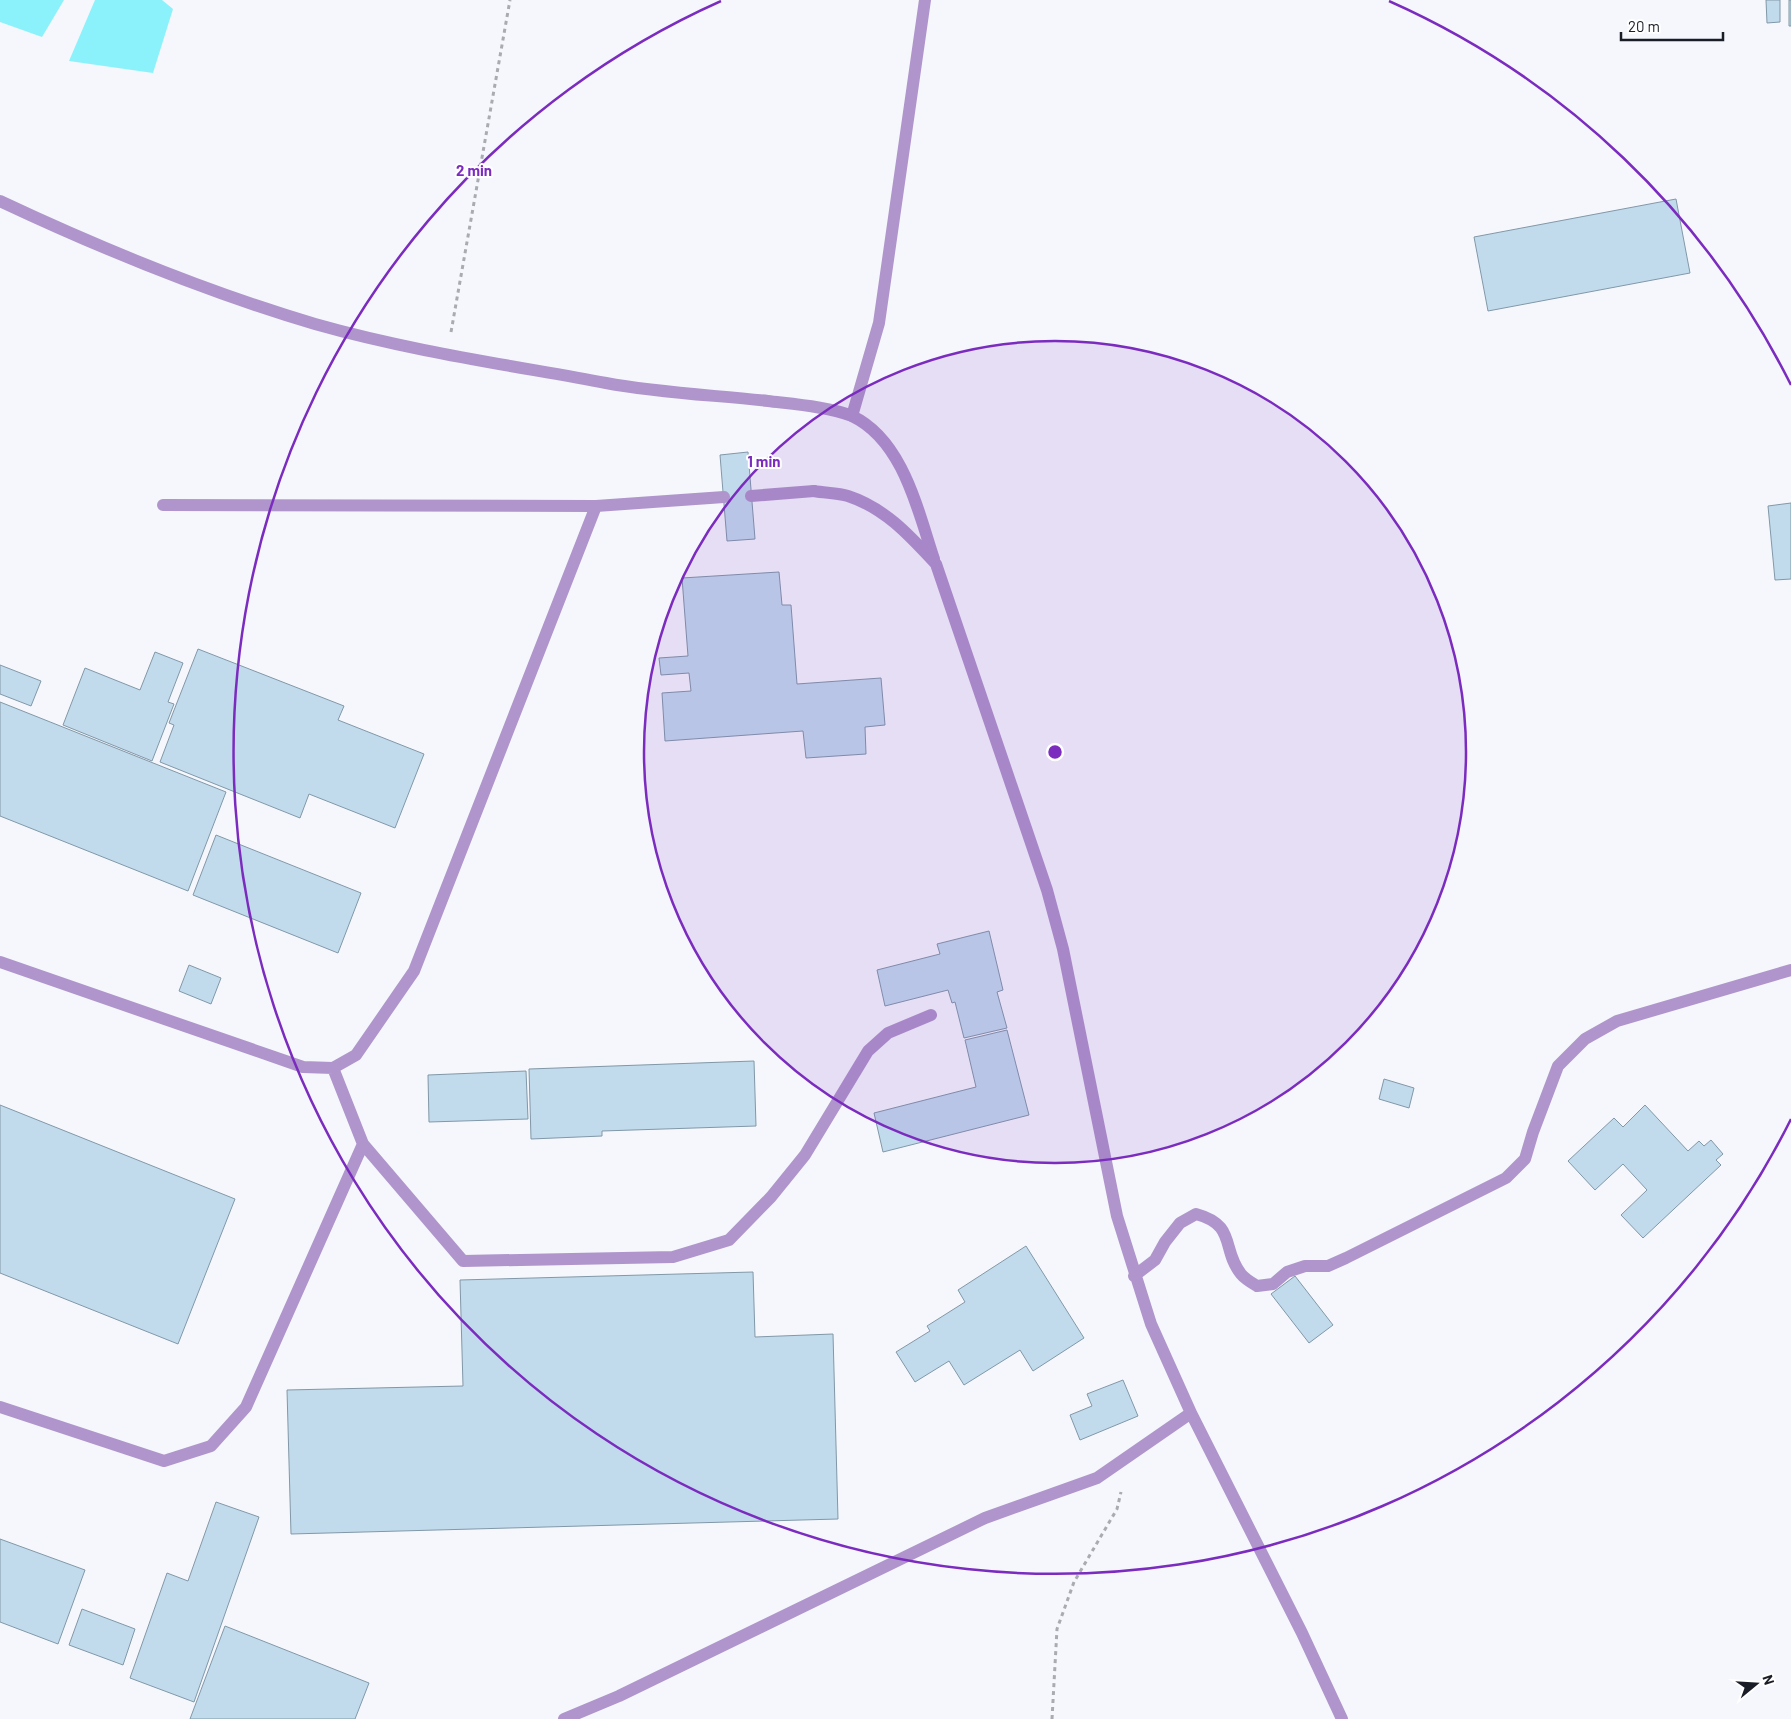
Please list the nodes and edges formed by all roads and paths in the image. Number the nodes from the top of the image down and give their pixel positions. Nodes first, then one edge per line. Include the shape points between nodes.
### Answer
1 (510, 0) edge
2 (925, 0) edge
3 (0, 201) edge
4 (446, 355) junction
5 (852, 416) junction
6 (751, 496) dead end
7 (724, 497) dead end
8 (163, 506) dead end
9 (596, 506) junction
10 (936, 564) junction
11 (0, 962) edge
12 (1791, 970) edge
13 (931, 1015) dead end
14 (333, 1068) junction
15 (363, 1144) junction
16 (1134, 1276) junction
17 (0, 1406) edge
18 (1191, 1413) junction
19 (1122, 1460) junction
20 (564, 1719) edge
21 (1052, 1719) edge
22 (1342, 1719) edge

1 - 4 path
2 - 5 street via 879,324
3 - 4 street via 76,236 203,287 316,324
4 - 5 street via 633,388 803,405
5 - 10 street via 881,438 906,477
6 - 10 street via 814,491 847,496 876,508 906,532
7 - 9 street
8 - 9 street
9 - 14 street via 414,971 356,1055
10 - 16 street via 1047,890 1063,948 1117,1216
11 - 14 street via 304,1066
12 - 16 street via 1617,1021 1586,1038 1558,1066 1525,1159 1506,1178 1346,1258 1328,1266 1305,1266 1287,1272 1273,1284 1257,1286 1241,1274 1221,1228 1212,1218 1196,1214 1180,1223 1155,1260
13 - 15 street via 888,1033 868,1051 805,1155 771,1197 729,1240 673,1257 463,1261
14 - 15 street
15 - 17 street via 246,1407 210,1446 164,1461
16 - 18 street via 1151,1324
18 - 19 street
18 - 22 street
19 - 20 street via 1097,1478 985,1518 619,1696
19 - 21 path via 1123,1483 1116,1509 1074,1582 1057,1629

